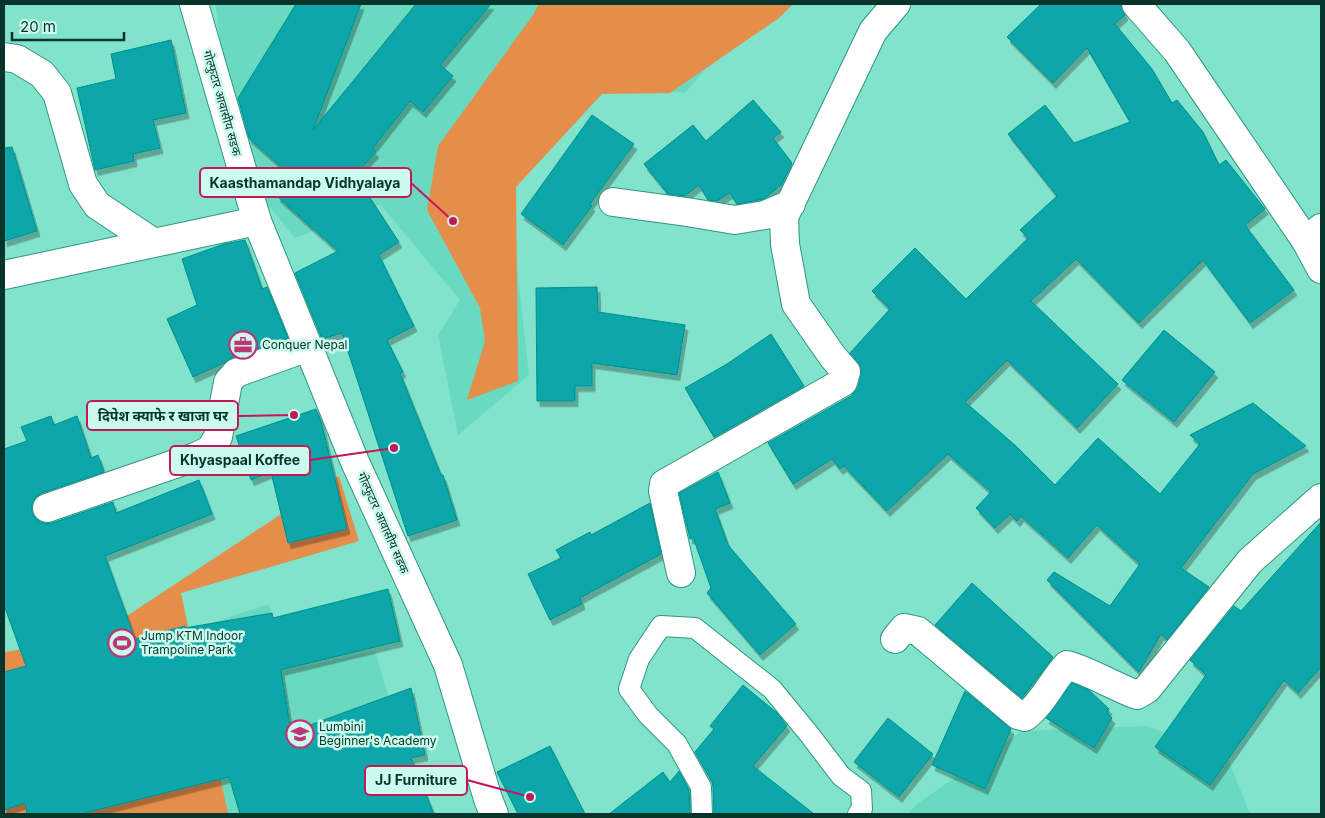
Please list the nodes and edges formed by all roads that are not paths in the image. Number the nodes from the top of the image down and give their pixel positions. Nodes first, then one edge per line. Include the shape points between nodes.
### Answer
1 (194, 4) edge
2 (896, 4) edge
3 (1136, 4) edge
4 (4, 57) edge
5 (613, 202) dead end
6 (791, 204) junction
7 (257, 221) junction
8 (1314, 234) edge
9 (154, 243) junction
10 (1321, 269) edge
11 (4, 275) edge
12 (308, 346) junction
13 (1321, 498) edge
14 (47, 508) dead end
15 (681, 573) dead end
16 (895, 639) dead end
17 (494, 814) edge
18 (702, 814) edge
19 (858, 814) edge

1 - 7 street, गोल्फुटार आवासीय सडक
2 - 6 street via 872,31
3 - 8 street via 1176,51
4 - 9 street via 17,59 42,74 57,93 83,184 97,205
5 - 6 street via 735,220 765,215
6 - 15 street via 784,217 785,244 796,304 846,372 843,382 664,484
7 - 9 street
7 - 12 street, गोल्फुटार आवासीय सडक
8 - 10 street
9 - 11 street
12 - 14 street via 236,373 228,382 218,437 210,450 195,458
12 - 17 street, गोल्फुटार आवासीय सडक via 355,462 448,665
13 - 16 street via 1250,561 1147,689 1137,695 1067,665 1025,717 1018,715 918,631 904,628
18 - 19 lane via 701,787 677,744 648,715 629,689 639,660 661,626 695,628 772,689 841,776 860,791 862,809

